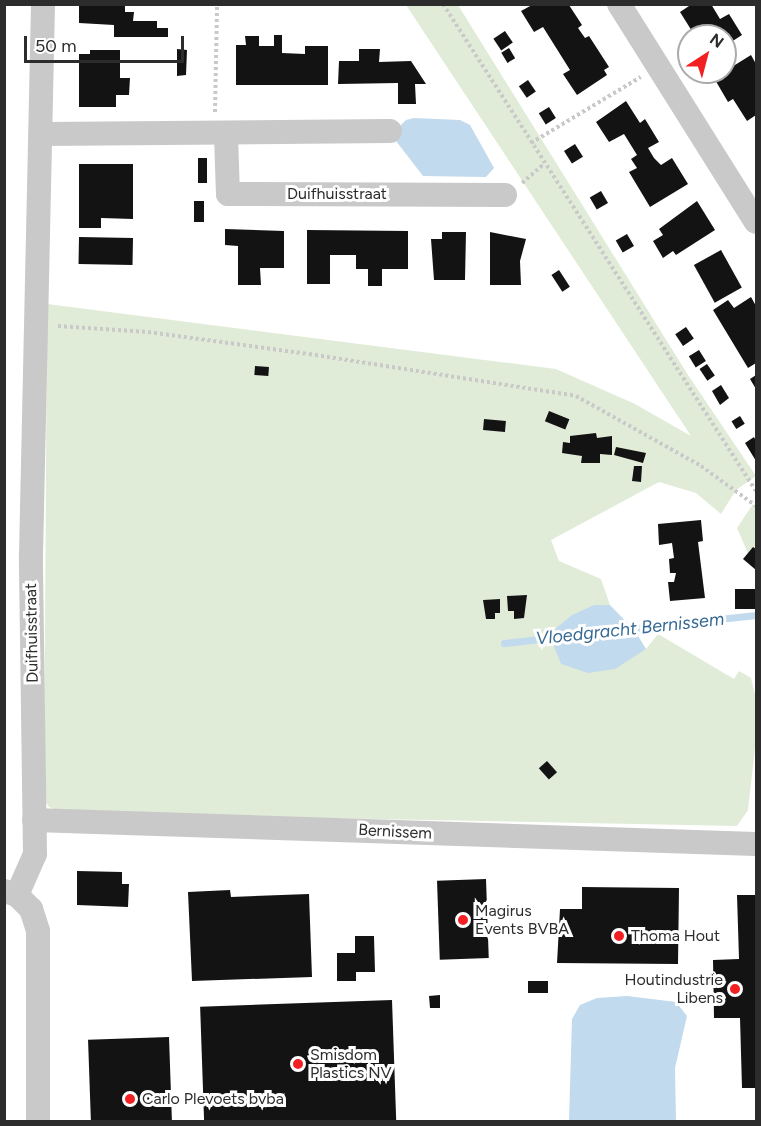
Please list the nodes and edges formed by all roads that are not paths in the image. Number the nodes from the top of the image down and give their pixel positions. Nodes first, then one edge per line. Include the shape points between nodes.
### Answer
1 (43, 4) edge
2 (619, 4) edge
3 (390, 131) dead end
4 (43, 134) junction
5 (221, 135) junction
6 (505, 195) road end
7 (756, 222) edge
8 (34, 820) junction
9 (756, 844) edge
10 (11, 893) edge
11 (38, 1122) edge

1 - 4 street, Duifhuisstraat
2 - 7 street
3 - 5 street
4 - 5 street
4 - 8 street, Duifhuisstraat via 31,555
5 - 6 street, Duifhuisstraat via 228,194
8 - 9 street, Bernissem
8 - 10 street, Duifhuisstraat via 35,854
10 - 11 street, Duifhuisstraat via 31,909 38,932

